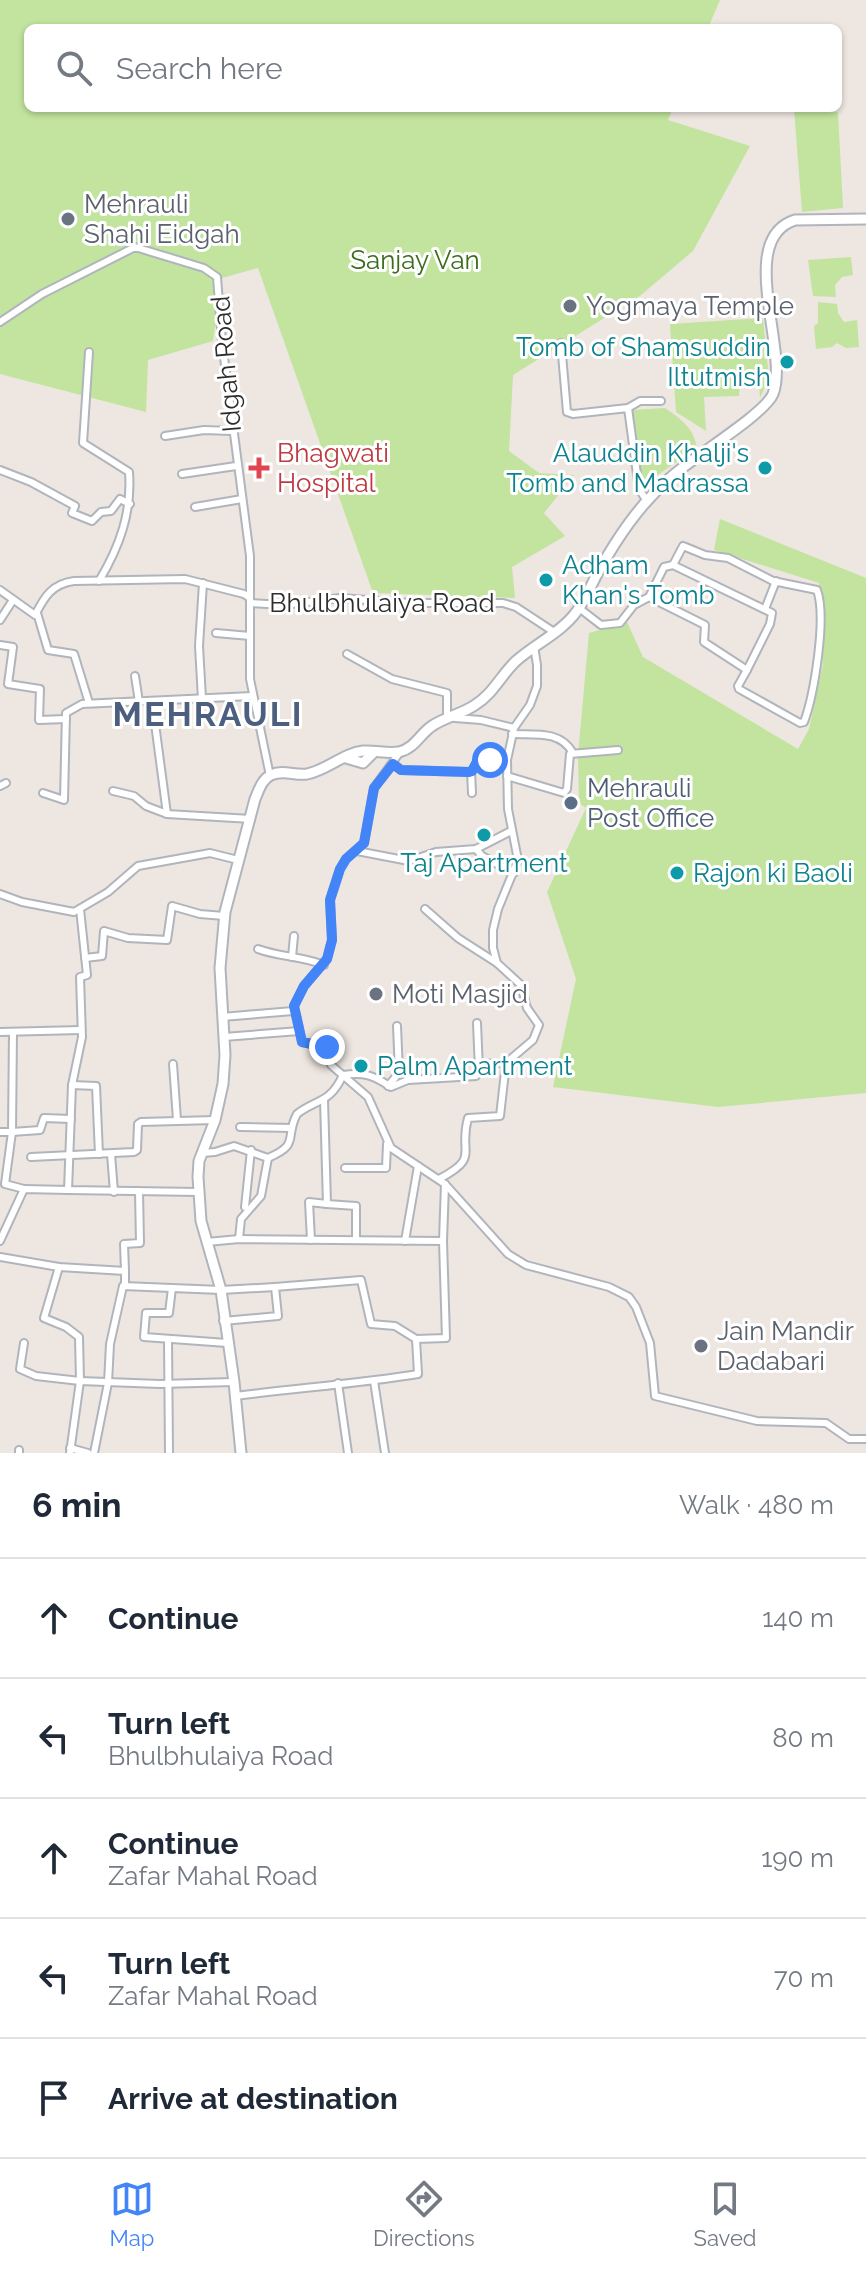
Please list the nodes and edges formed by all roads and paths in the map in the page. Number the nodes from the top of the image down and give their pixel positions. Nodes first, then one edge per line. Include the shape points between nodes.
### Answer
1 (866, 219) edge
2 (0, 322) edge
3 (561, 343) dead end
4 (89, 352) dead end
5 (661, 401) dead end
6 (628, 408) junction
7 (232, 431) junction
8 (165, 436) dead end
9 (236, 466) junction
10 (0, 470) edge
11 (182, 474) dead end
12 (242, 499) junction
13 (647, 501) junction
14 (130, 504) junction
15 (195, 507) dead end
16 (673, 565) junction
17 (99, 581) junction
18 (776, 581) junction
19 (203, 583) junction
20 (0, 590) edge
21 (649, 597) junction
22 (13, 600) junction
23 (250, 600) junction
24 (765, 609) junction
25 (576, 612) junction
26 (37, 613) junction
27 (0, 620) edge
28 (554, 632) junction
29 (216, 633) dead end
30 (250, 636) junction
31 (0, 645) edge
32 (534, 646) junction
33 (347, 654) dead end
34 (747, 670) junction
35 (135, 676) dead end
36 (252, 696) junction
37 (202, 699) junction
38 (152, 701) junction
39 (139, 702) junction
40 (89, 703) junction
41 (449, 718) junction
42 (66, 719) junction
43 (513, 731) junction
44 (618, 750) dead end
45 (400, 752) junction
46 (573, 753) junction
47 (507, 760) junction
48 (393, 764) junction
49 (471, 771) junction
50 (270, 776) junction
51 (507, 776) junction
52 (113, 791) dead end
53 (43, 793) dead end
54 (472, 793) dead end
55 (167, 814) junction
56 (251, 819) junction
57 (511, 831) junction
58 (476, 849) junction
59 (357, 851) junction
60 (238, 860) junction
61 (514, 873) junction
62 (0, 894) edge
63 (80, 909) junction
64 (425, 909) dead end
65 (224, 916) junction
66 (294, 936) dead end
67 (258, 949) dead end
68 (292, 957) junction
69 (85, 958) junction
70 (497, 963) junction
71 (324, 965) junction
72 (293, 1011) junction
73 (222, 1017) junction
74 (477, 1023) dead end
75 (397, 1026) dead end
76 (81, 1030) junction
77 (299, 1031) junction
78 (0, 1032) edge
79 (13, 1032) junction
80 (224, 1037) junction
81 (506, 1063) junction
82 (173, 1064) dead end
83 (479, 1064) junction
84 (343, 1075) junction
85 (72, 1085) junction
86 (388, 1086) junction
87 (324, 1100) junction
88 (71, 1119) junction
89 (177, 1120) junction
90 (215, 1120) junction
91 (240, 1127) dead end
92 (292, 1128) junction
93 (0, 1132) edge
94 (12, 1132) junction
95 (387, 1141) junction
96 (251, 1150) junction
97 (202, 1153) junction
98 (99, 1154) junction
99 (111, 1154) junction
100 (70, 1156) junction
101 (31, 1157) dead end
102 (268, 1158) junction
103 (418, 1166) junction
104 (345, 1168) dead end
105 (442, 1182) junction
106 (24, 1189) junction
107 (68, 1190) junction
108 (139, 1191) junction
109 (114, 1192) junction
110 (198, 1192) junction
111 (327, 1204) junction
112 (245, 1207) dead end
113 (239, 1239) junction
114 (311, 1240) junction
115 (356, 1240) junction
116 (0, 1241) edge
117 (405, 1241) junction
118 (443, 1241) junction
119 (207, 1242) junction
120 (0, 1257) edge
121 (59, 1267) junction
122 (125, 1271) junction
123 (125, 1285) junction
124 (275, 1287) junction
125 (172, 1288) junction
126 (221, 1290) junction
127 (223, 1321) junction
128 (168, 1339) junction
129 (416, 1339) junction
130 (24, 1343) dead end
131 (227, 1343) junction
132 (80, 1381) junction
133 (374, 1381) junction
134 (234, 1382) junction
135 (108, 1383) junction
136 (338, 1383) junction
137 (168, 1384) junction
138 (236, 1396) junction
139 (866, 1439) edge
140 (70, 1451) edge
141 (88, 1453) edge
142 (94, 1453) edge
143 (169, 1453) edge
144 (241, 1453) edge
145 (348, 1453) edge
146 (385, 1453) edge

1 - 13 street via 795,220 779,229 768,246 775,380 770,399 684,465
2 - 7 street, Idgah Road via 42,294 135,247 204,268 217,277
3 - 6 street via 567,412
4 - 14 street via 83,443 129,472
5 - 6 street via 640,401
6 - 13 street via 639,489
7 - 8 street
7 - 9 street, Idgah Road
9 - 11 street
9 - 12 street, Idgah Road
10 - 14 street via 75,506 72,513 92,521 120,499
12 - 15 street
12 - 23 street, Idgah Road
13 - 25 street via 617,539
14 - 17 street
16 - 18 street via 683,546 728,558
16 - 21 street via 664,567
16 - 24 street
17 - 19 street, Bhulbhulaiya Road
17 - 26 street, Bhulbhulaiya Road via 56,587 43,598
18 - 24 street
18 - 34 street via 817,590 819,597 817,662 804,722 739,689
19 - 23 street, Bhulbhulaiya Road
19 - 37 street
20 - 22 street
21 - 25 street via 634,605 623,621 609,626
21 - 34 street via 705,625 704,642
22 - 26 street
22 - 27 street
23 - 28 street, Bhulbhulaiya Road via 284,605 340,598 503,603
23 - 30 street, Idgah Road
24 - 34 street via 772,618
25 - 28 street
26 - 40 street via 48,650 74,654
28 - 32 street
29 - 30 street
30 - 36 street, Idgah Road
31 - 42 street via 13,647 8,684 40,689 39,720
32 - 41 street via 493,691
32 - 43 street via 537,686
33 - 41 street via 392,679 447,693
35 - 39 street
36 - 37 street
36 - 50 street, Idgah Road
37 - 38 street
38 - 39 street
38 - 55 street
39 - 40 street
40 - 42 street via 66,713
41 - 43 street via 481,720
41 - 45 street
42 - 53 street via 64,800
43 - 46 street via 556,736
43 - 47 street
44 - 46 street
45 - 48 street
45 - 50 street via 373,753 363,763 346,758 308,774
46 - 51 street via 564,793
47 - 49 street via 479,760
47 - 51 street
48 - 49 street via 401,770
48 - 59 street via 374,788 366,838
49 - 54 street
50 - 56 street via 258,790
51 - 57 street
52 - 55 street
55 - 56 street
56 - 60 street
57 - 58 street
57 - 61 street via 518,860
58 - 59 street via 436,852 409,861
58 - 61 street
59 - 71 street via 342,865 330,900 332,940
60 - 63 street via 210,853 138,866
60 - 65 street
61 - 70 street via 493,930
62 - 63 street via 64,911
63 - 69 street
64 - 70 street
65 - 69 street via 172,906 167,940 104,931 102,956
65 - 73 street
66 - 68 street
67 - 68 street
68 - 71 street
69 - 76 street
70 - 81 street via 517,979 539,1025 533,1040
71 - 72 street via 304,986
72 - 73 street
72 - 77 street
73 - 80 street
74 - 83 street
75 - 86 street via 399,1073
76 - 79 street
76 - 85 street
77 - 80 street
77 - 84 street via 302,1042 325,1046 330,1063
78 - 79 street
79 - 94 street
80 - 90 street via 223,1084
81 - 83 street
81 - 105 street via 500,1116 468,1118 464,1162
82 - 89 street
83 - 86 street via 476,1076
84 - 86 street via 370,1074
84 - 87 street
84 - 95 street via 368,1097
85 - 88 street
85 - 98 street via 96,1086
87 - 92 street via 300,1111
87 - 111 street
88 - 94 street via 44,1118 40,1130
88 - 100 street
89 - 90 street
89 - 99 street via 139,1123 136,1152
90 - 97 street
91 - 92 street
92 - 102 street via 287,1148
93 - 94 street
94 - 106 street via 5,1184
95 - 103 street
95 - 104 street via 386,1168
96 - 97 street via 230,1146
96 - 102 street
96 - 112 street
97 - 110 street
98 - 99 street
98 - 100 street
99 - 109 street
100 - 101 street
100 - 107 street
102 - 113 street via 261,1196 239,1223
103 - 105 street
103 - 117 street
105 - 118 street
105 - 139 street via 516,1260 629,1297 650,1343 657,1398 757,1421 826,1423 849,1439
106 - 107 street
106 - 116 street
107 - 109 street
108 - 109 street
108 - 110 street
108 - 122 street via 140,1243 124,1244
110 - 119 street
111 - 114 street via 309,1202
111 - 115 street via 356,1206
113 - 114 street
113 - 119 street
114 - 115 street
115 - 117 street
117 - 118 street
118 - 129 street via 446,1338
119 - 126 street
120 - 121 street
121 - 122 street
121 - 132 street via 44,1318 79,1337
122 - 123 street
123 - 125 street
123 - 135 street via 112,1332
124 - 126 street
124 - 127 street via 278,1316
124 - 129 street via 361,1280 371,1324 395,1326
125 - 126 street
125 - 128 street via 169,1313 146,1315 144,1337
126 - 127 street
127 - 131 street
128 - 131 street
128 - 137 street
129 - 133 street via 418,1374
130 - 132 street via 20,1369
131 - 134 street
132 - 135 street
132 - 140 street
133 - 136 street
133 - 146 street
134 - 137 street
134 - 138 street
135 - 137 street
135 - 142 street
136 - 138 street
136 - 145 street
137 - 143 street
138 - 144 street
140 - 141 street

